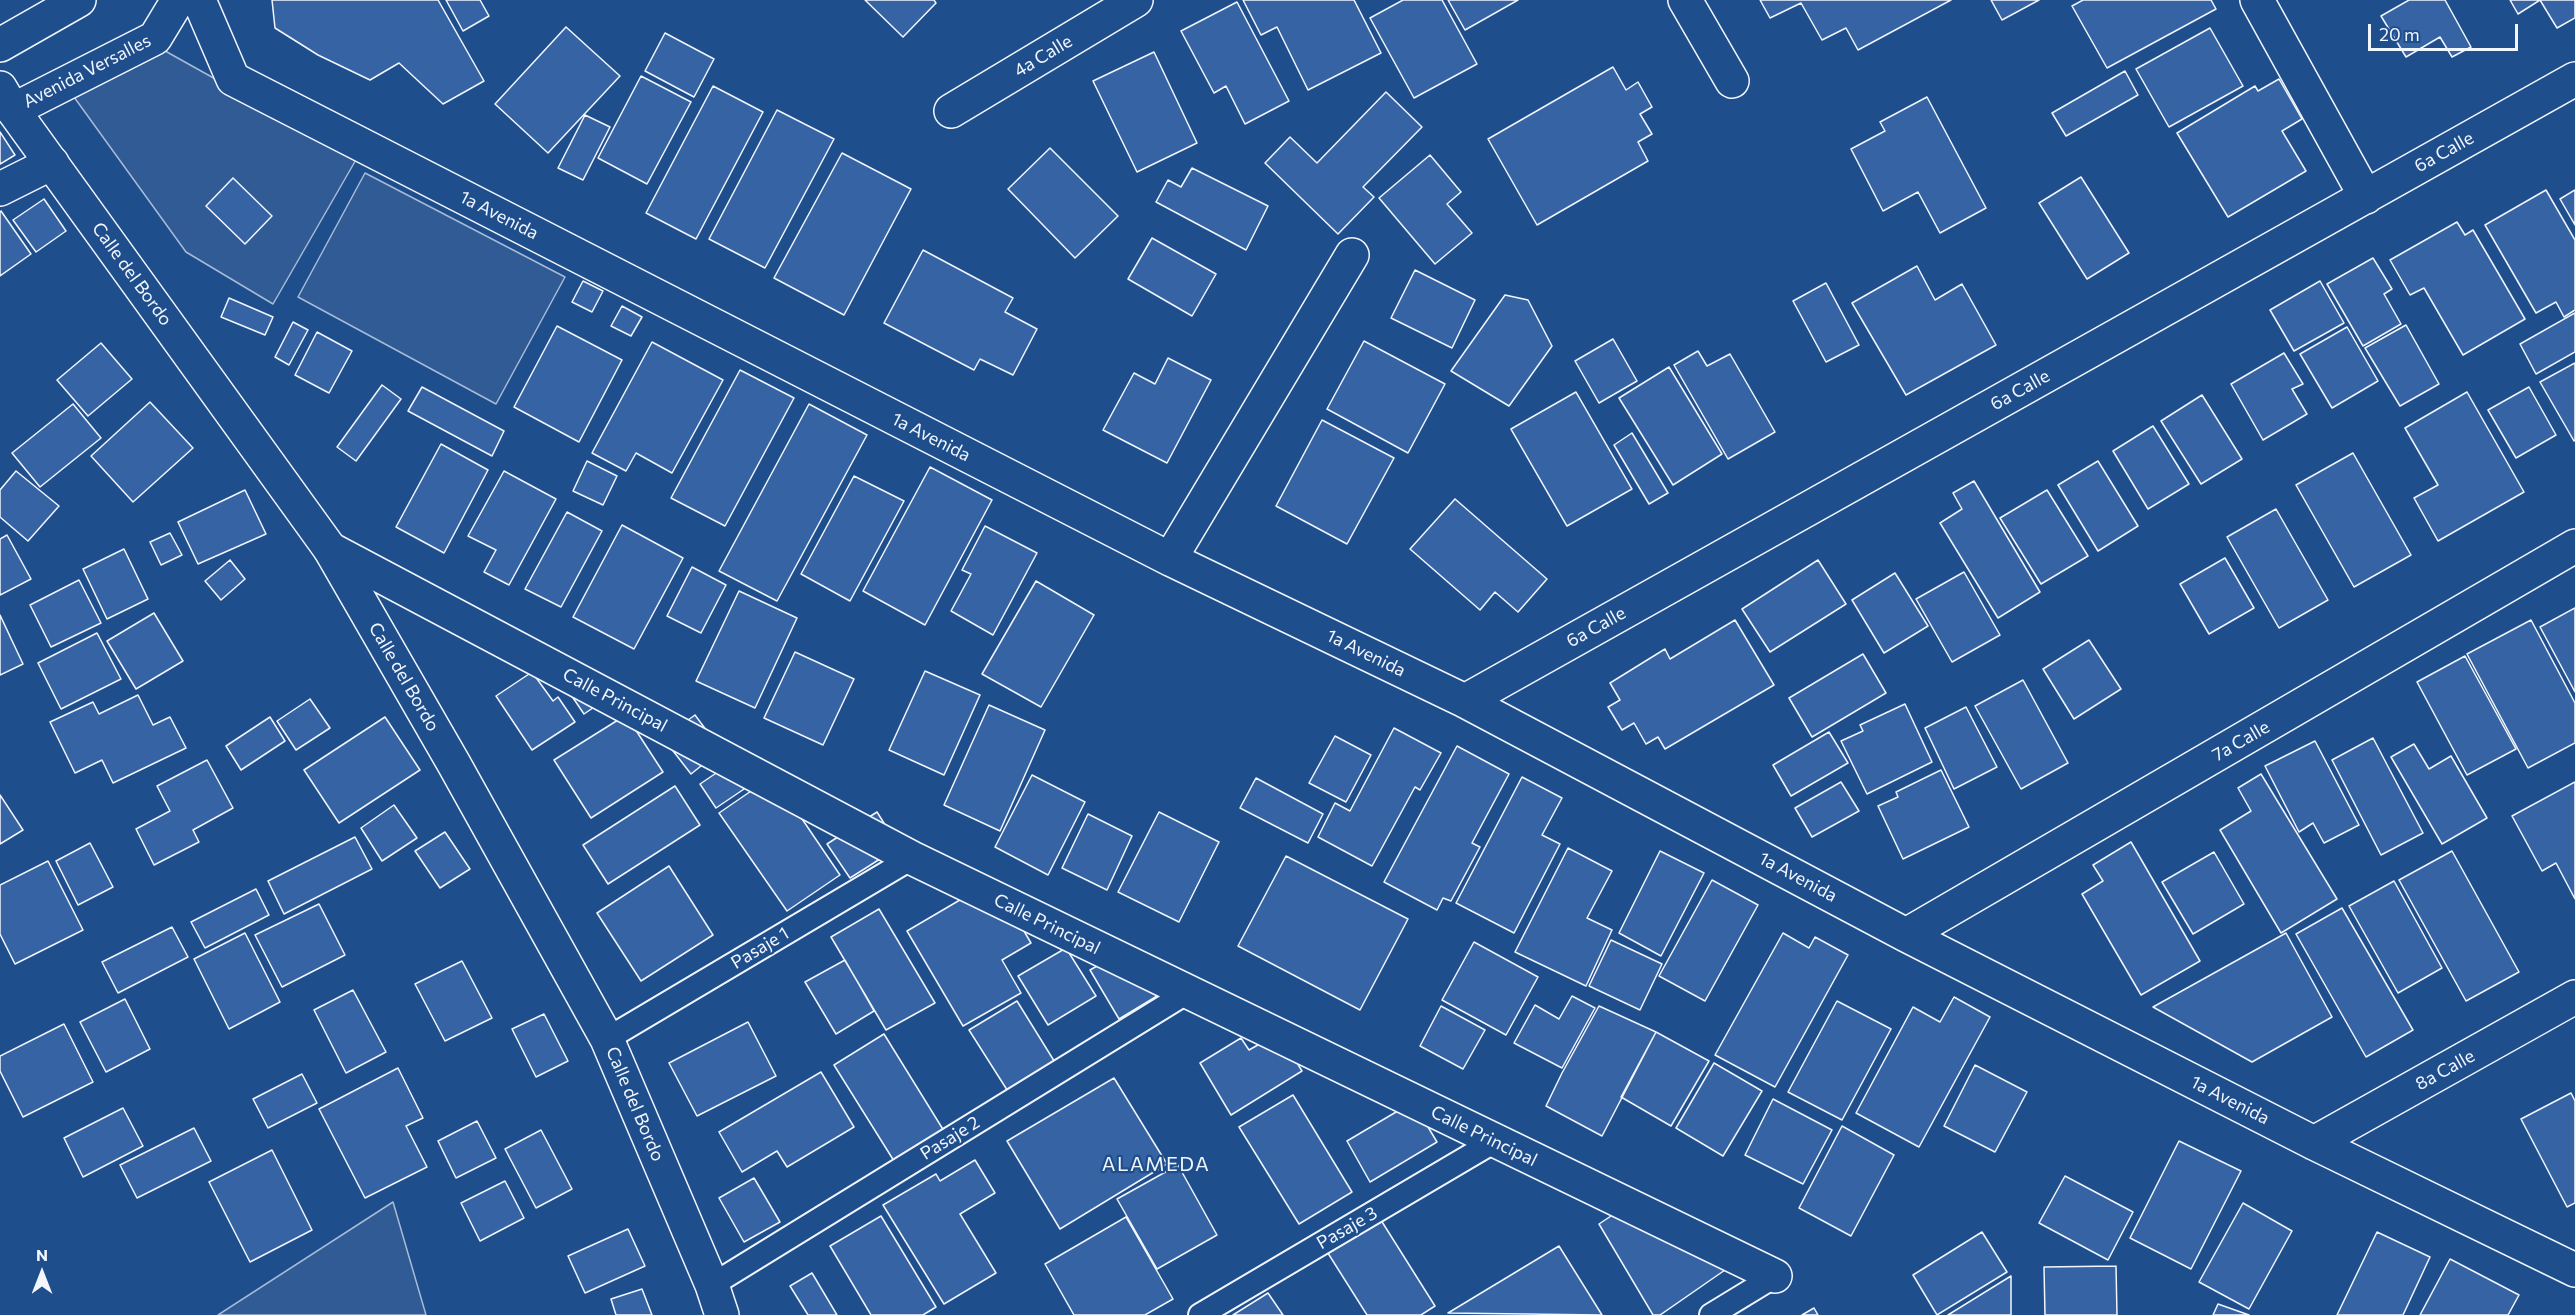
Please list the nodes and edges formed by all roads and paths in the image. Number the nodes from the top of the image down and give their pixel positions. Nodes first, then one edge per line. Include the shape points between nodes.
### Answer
1 (79, 0) edge
2 (178, 0) edge
3 (199, 0) edge
4 (1136, 0) edge
5 (1685, 0) edge
6 (2257, 0) edge
7 (0, 45) edge
8 (2575, 79) edge
9 (1732, 81) dead end
10 (7, 99) edge
11 (951, 111) dead end
12 (52, 163) junction
13 (0, 189) edge
14 (2366, 196) junction
15 (1352, 255) dead end
16 (2575, 546) edge
17 (330, 549) junction
18 (1170, 559) junction
19 (1465, 701) junction
20 (912, 858) junction
21 (1906, 935) junction
22 (1188, 992) junction
23 (2575, 997) edge
24 (607, 1039) junction
25 (1495, 1141) junction
26 (2314, 1143) junction
27 (2575, 1270) edge
28 (1774, 1276) joint
29 (712, 1284) junction
30 (722, 1315) edge
31 (1200, 1315) edge
32 (1711, 1315) edge

1 - 7 street
2 - 10 street, Avenida Versalles via 155,38
3 - 18 street, 1a Avenida via 233,79
4 - 11 street, 4a Calle
5 - 9 street
6 - 14 street
8 - 14 street, 6a Calle
10 - 12 street, Calle del Bordo
12 - 13 street
12 - 17 street, Calle del Bordo
14 - 19 street, 6a Calle
15 - 18 street
16 - 21 street, 7a Calle
17 - 20 street, Calle Principal
17 - 24 street, Calle del Bordo
18 - 19 street, 1a Avenida
19 - 21 street, 1a Avenida
20 - 22 street, Calle Principal
20 - 24 lane, Pasaje 1
21 - 26 street, 1a Avenida
22 - 25 street, Calle Principal
22 - 29 lane, Pasaje 2
23 - 26 street, 8a Calle
24 - 29 street, Calle del Bordo
25 - 28 street, Calle Principal
25 - 31 lane, Pasaje 3
26 - 27 street, 1a Avenida
28 - 32 lane
29 - 30 street, Calle del Bordo

